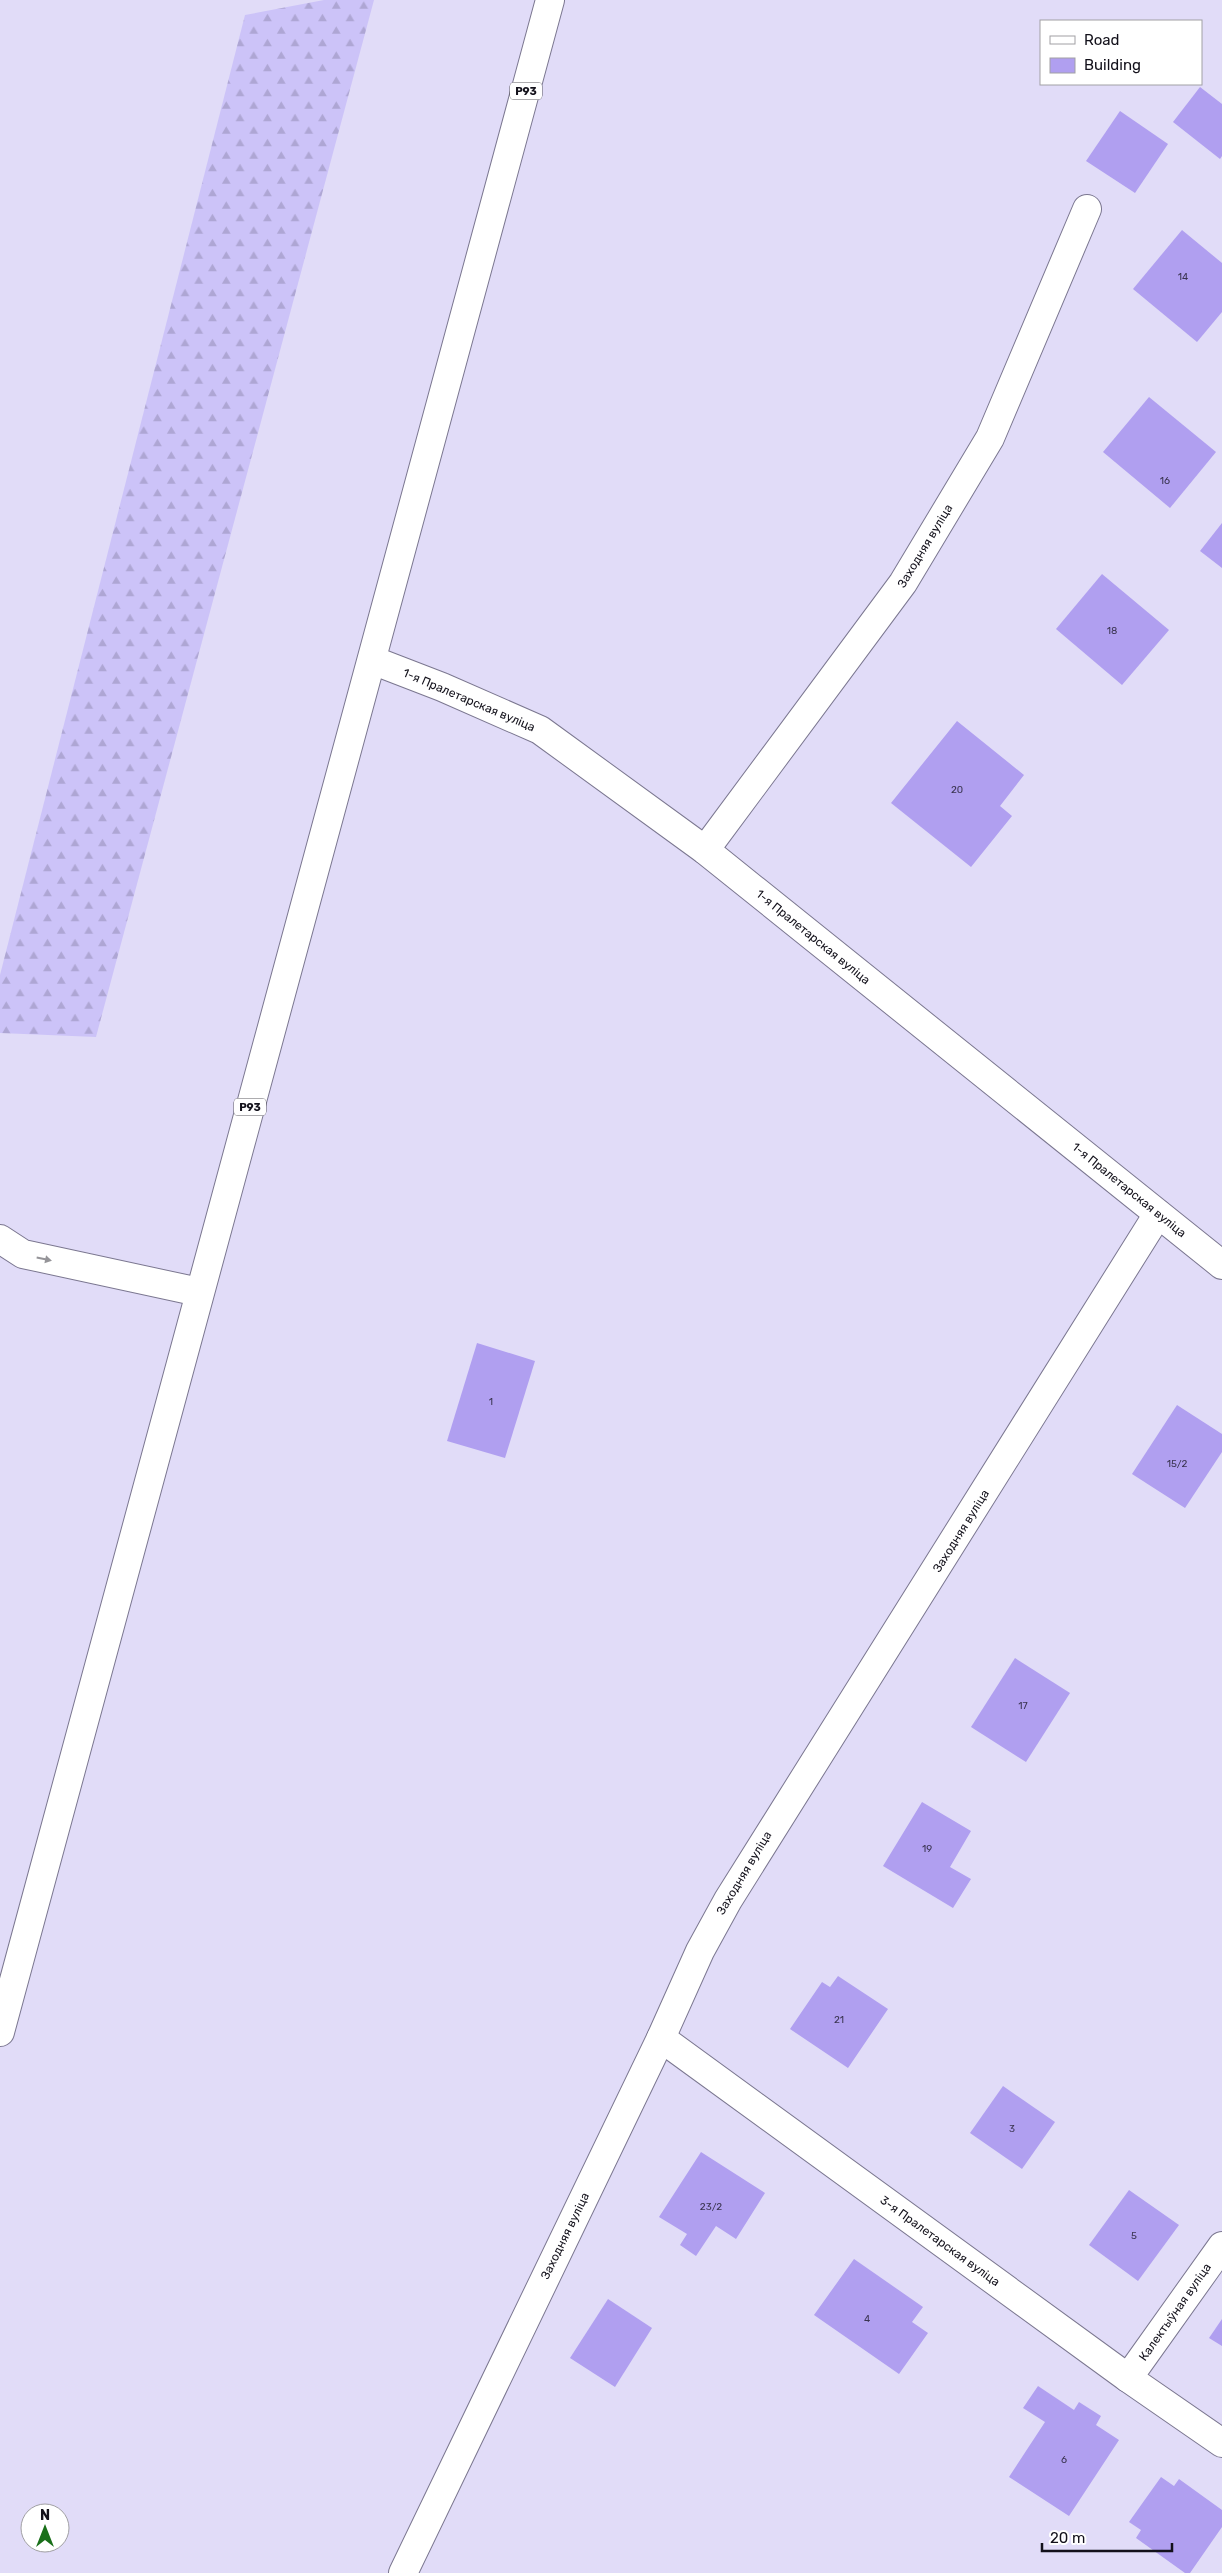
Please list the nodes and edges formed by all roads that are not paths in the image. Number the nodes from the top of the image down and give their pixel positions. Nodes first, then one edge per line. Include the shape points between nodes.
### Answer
1 (550, 0) edge
2 (1087, 209) dead end
3 (372, 660) junction
4 (705, 850) junction
5 (1158, 1214) junction
6 (0, 1239) edge
7 (1218, 1253) edge
8 (199, 1292) junction
9 (0, 2032) edge
10 (660, 2038) junction
11 (1222, 2246) edge
12 (1128, 2378) junction
13 (1222, 2443) edge
14 (403, 2573) edge

1 - 3 street, Р93
2 - 4 street, Заходняя вуліца via 990,438 903,583
3 - 4 street, 1-я Пралетарская вуліца via 540,730
3 - 8 street, Р93
4 - 5 street, 1-я Пралетарская вуліца
5 - 7 street, 1-я Пралетарская вуліца
5 - 10 street, Заходняя вуліца via 765,1838 700,1951
6 -> 8 street via 23,1254
8 - 9 street, Р93
10 - 12 street, 3-я Пралетарская вуліца
10 - 14 street, Заходняя вуліца
11 - 12 street, Калектыўная вуліца
12 - 13 street, 3-я Пралетарская вуліца

